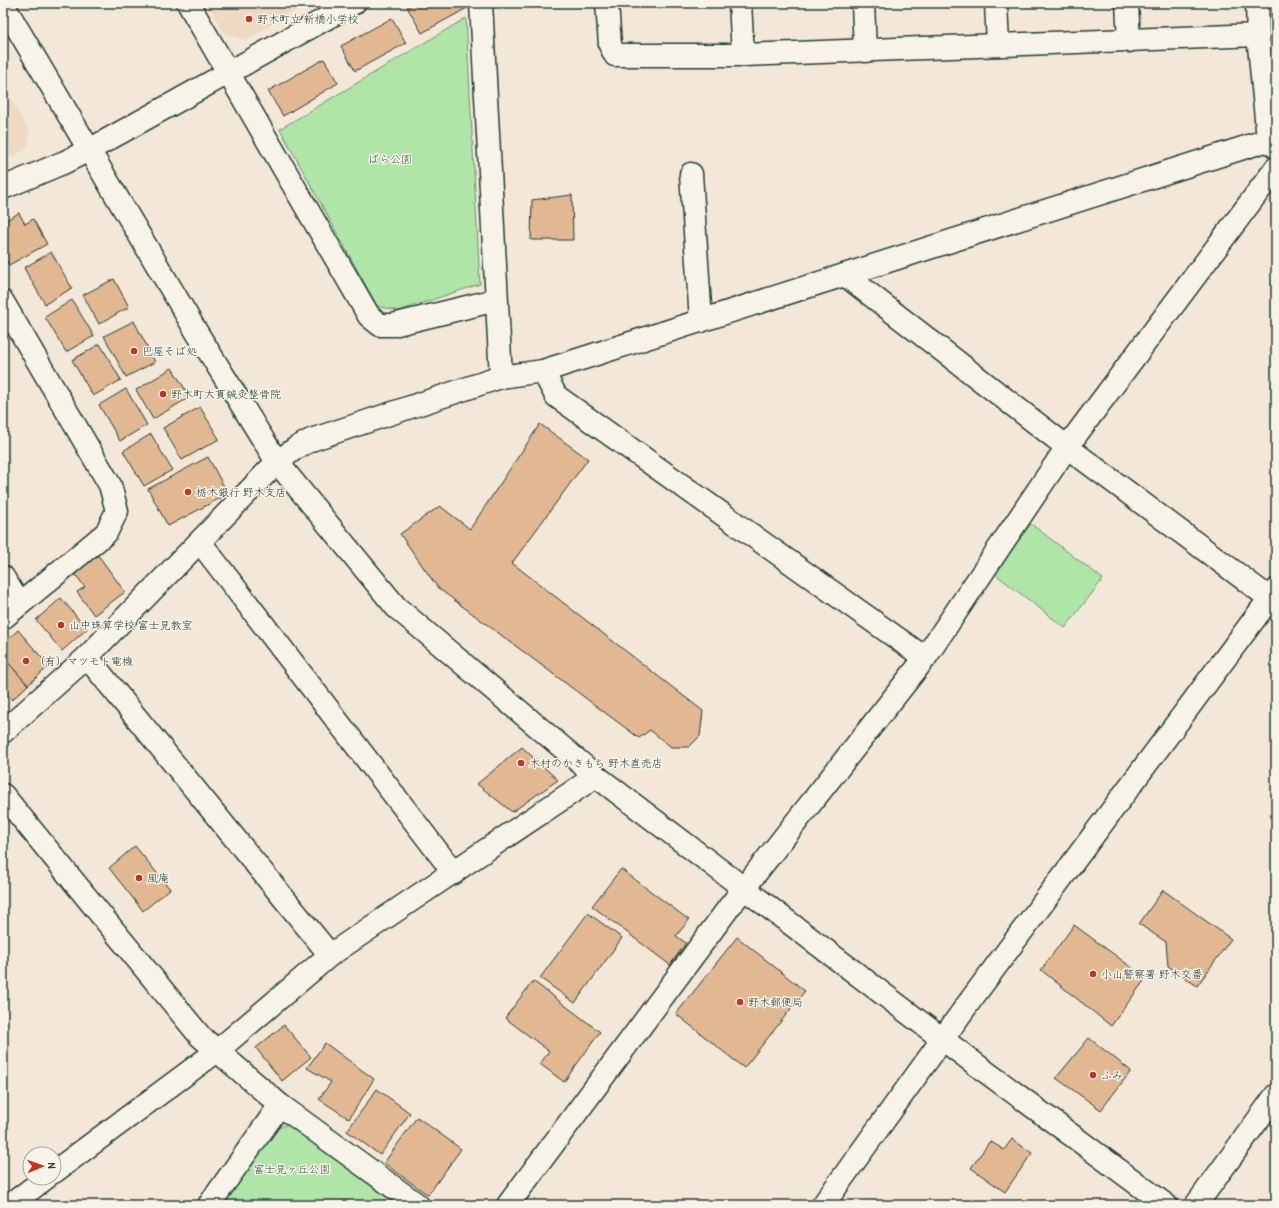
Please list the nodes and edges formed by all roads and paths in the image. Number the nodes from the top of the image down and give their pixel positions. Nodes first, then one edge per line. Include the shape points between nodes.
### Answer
1 (188, 3) edge
2 (354, 3) edge
3 (481, 3) edge
4 (607, 3) edge
5 (740, 3) edge
6 (863, 3) edge
7 (996, 3) edge
8 (1127, 3) edge
9 (1257, 3) edge
10 (3, 4) edge
11 (9, 30) edge
12 (1258, 35) junction
13 (1129, 42) junction
14 (998, 45) junction
15 (865, 51) junction
16 (743, 55) junction
17 (228, 73) junction
18 (1272, 144) edge
19 (89, 150) junction
20 (1276, 168) edge
21 (691, 174) dead end
22 (3, 188) edge
23 (845, 275) junction
24 (496, 300) junction
25 (3, 302) edge
26 (701, 321) junction
27 (543, 370) junction
28 (501, 377) junction
29 (1067, 447) junction
30 (277, 462) junction
31 (200, 542) junction
32 (3, 577) edge
33 (1274, 597) edge
34 (19, 603) junction
35 (3, 618) edge
36 (87, 657) junction
37 (925, 658) junction
38 (3, 732) edge
39 (596, 776) junction
40 (3, 795) edge
41 (454, 873) junction
42 (745, 889) junction
43 (330, 955) junction
44 (943, 1039) junction
45 (217, 1051) junction
46 (1276, 1095) edge
47 (280, 1105) junction
48 (62, 1166) edge
49 (35, 1186) edge
50 (10, 1205) edge
51 (209, 1205) edge
52 (418, 1205) edge
53 (508, 1205) edge
54 (823, 1205) edge
55 (1166, 1205) edge
56 (1196, 1205) edge

1 - 17 street
2 - 17 street
3 - 24 street
4 - 16 street via 610,44 615,55
5 - 16 street
6 - 15 street
7 - 14 street
8 - 13 street
9 - 12 street
10 - 11 street
11 - 19 street
12 - 13 street
12 - 18 street
13 - 14 street
14 - 15 street
15 - 16 street
17 - 19 street
17 - 24 street via 369,316 380,325 393,325
18 - 23 street
19 - 22 street
19 - 30 street
20 - 29 street
21 - 26 street
23 - 26 street
23 - 29 street
24 - 28 street
25 - 34 street via 110,485 117,511 106,533
26 - 27 street
27 - 28 street
27 - 37 street via 556,396
28 - 30 street via 311,440
29 - 33 street
29 - 37 street
30 - 31 street
30 - 39 street via 396,607
31 - 36 street
31 - 41 street
32 - 34 street
33 - 44 street via 974,994
34 - 35 street
36 - 38 street
36 - 43 street
37 - 42 street
39 - 41 street
39 - 42 street
40 - 45 street via 200,1036
41 - 43 street
42 - 44 street
42 - 53 street
43 - 45 street
44 - 54 street
44 - 55 street
45 - 47 street
45 - 48 street
46 - 56 street
47 - 51 street
47 - 52 street
49 - 50 street

